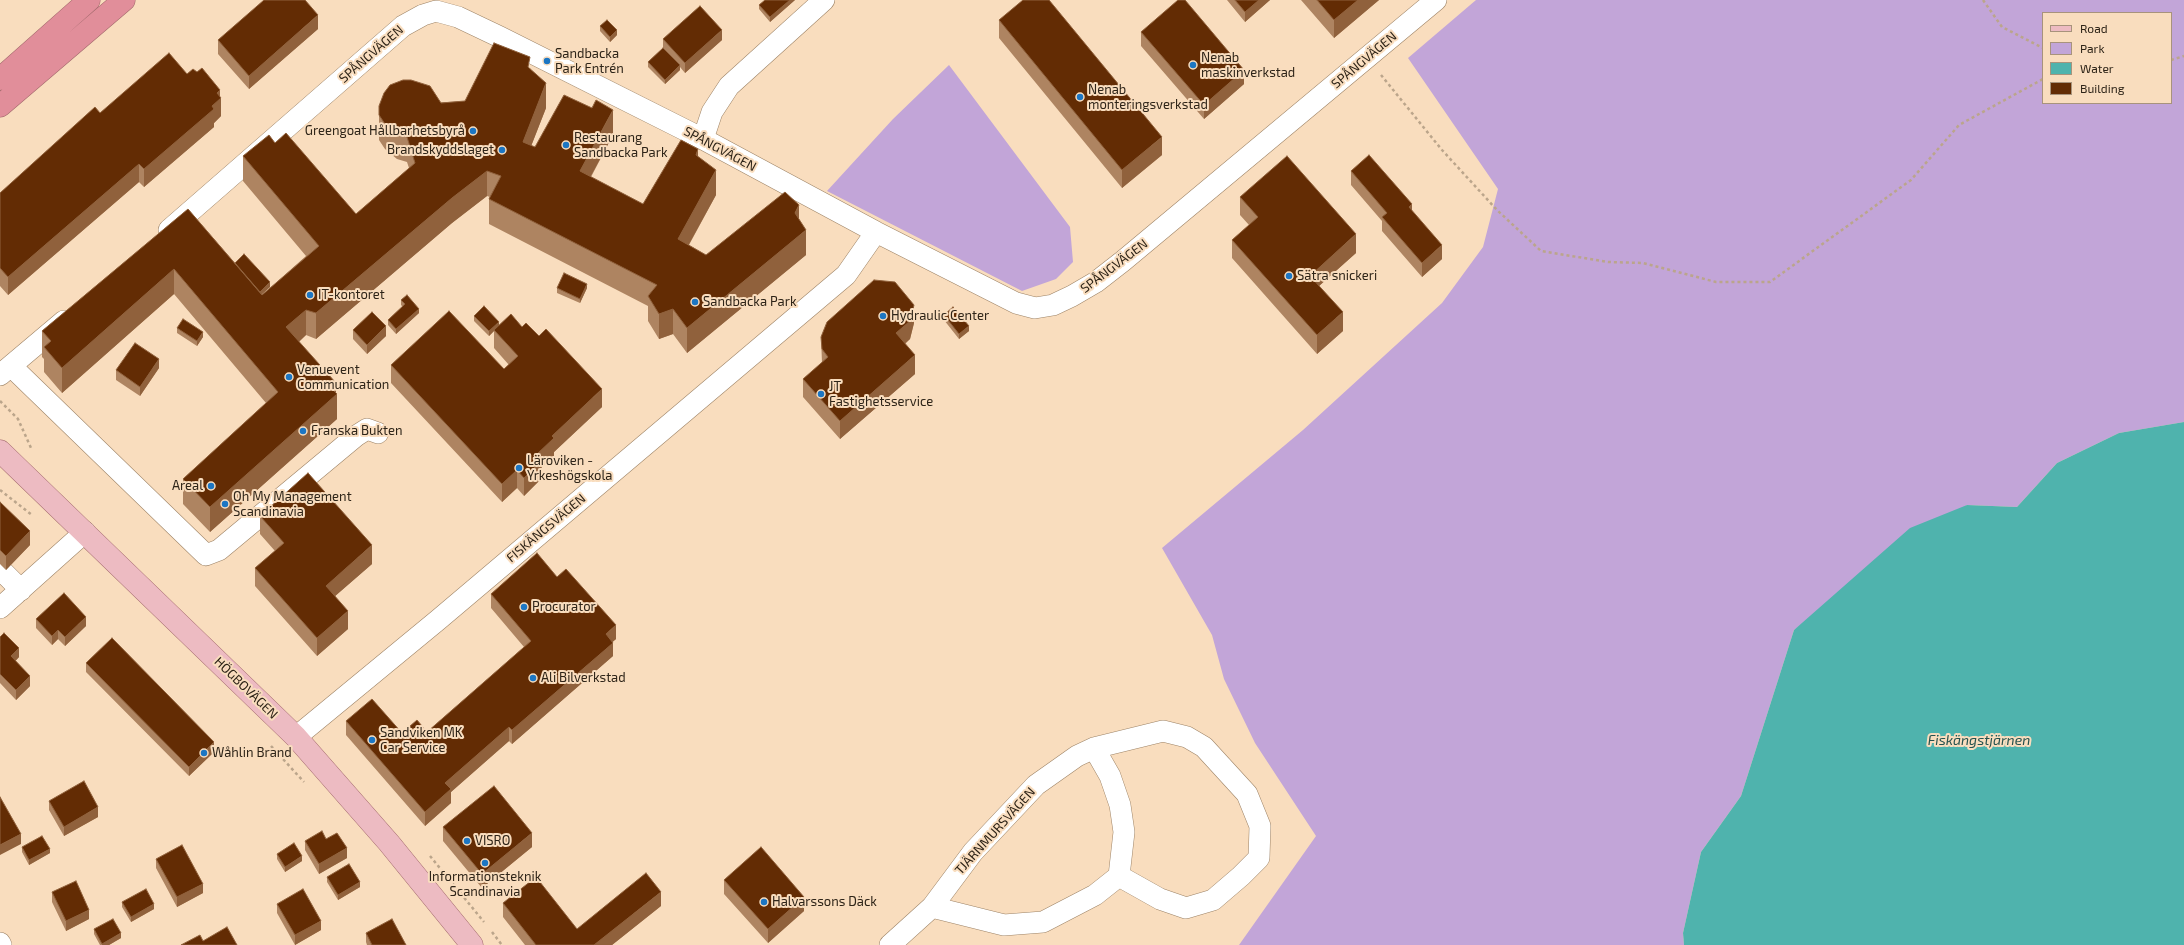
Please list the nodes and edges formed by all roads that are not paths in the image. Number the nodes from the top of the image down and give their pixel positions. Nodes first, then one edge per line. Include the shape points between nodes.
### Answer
1 (90, 0) edge
2 (124, 0) edge
3 (824, 0) edge
4 (1436, 0) edge
5 (0, 79) edge
6 (0, 106) edge
7 (703, 139) junction
8 (876, 232) junction
9 (154, 242) edge
10 (76, 310) edge
11 (5, 370) edge
12 (378, 433) dead end
13 (0, 451) edge
14 (86, 532) junction
15 (0, 569) edge
16 (21, 590) junction
17 (0, 608) edge
18 (296, 737) junction
19 (1094, 748) junction
20 (1119, 876) junction
21 (932, 907) junction
22 (472, 945) edge
23 (890, 945) edge

1 - 5 highway
2 - 6 highway
3 - 7 street via 729,86 712,112
4 - 8 street, SPÅNGVÄGEN via 1123,261 1096,282 1053,305 1035,308 1016,302
7 - 8 street, SPÅNGVÄGEN
7 - 9 street, SPÅNGVÄGEN via 458,17 436,11 403,26
8 - 18 street, FISKÄNGSVÄGEN via 846,275
10 - 11 street
11 - 12 street via 206,555 219,550 356,436 367,429
13 - 14 main road, HÖGBOVÄGEN
14 - 16 street
14 - 18 main road, HÖGBOVÄGEN
15 - 16 street
16 - 17 street
18 - 22 main road, HÖGBOVÄGEN via 389,843
19 - 20 street via 1110,776 1120,805 1124,832
19 - 20 street, TJÄRNMURSVÄGEN via 1163,731 1187,737 1204,747 1247,794 1260,826 1259,858 1213,900 1186,908 1160,899
19 - 21 street, TJÄRNMURSVÄGEN via 1077,756 1036,785 973,852
20 - 21 street via 1095,895 1043,922 1004,925
21 - 23 street, TJÄRNMURSVÄGEN

